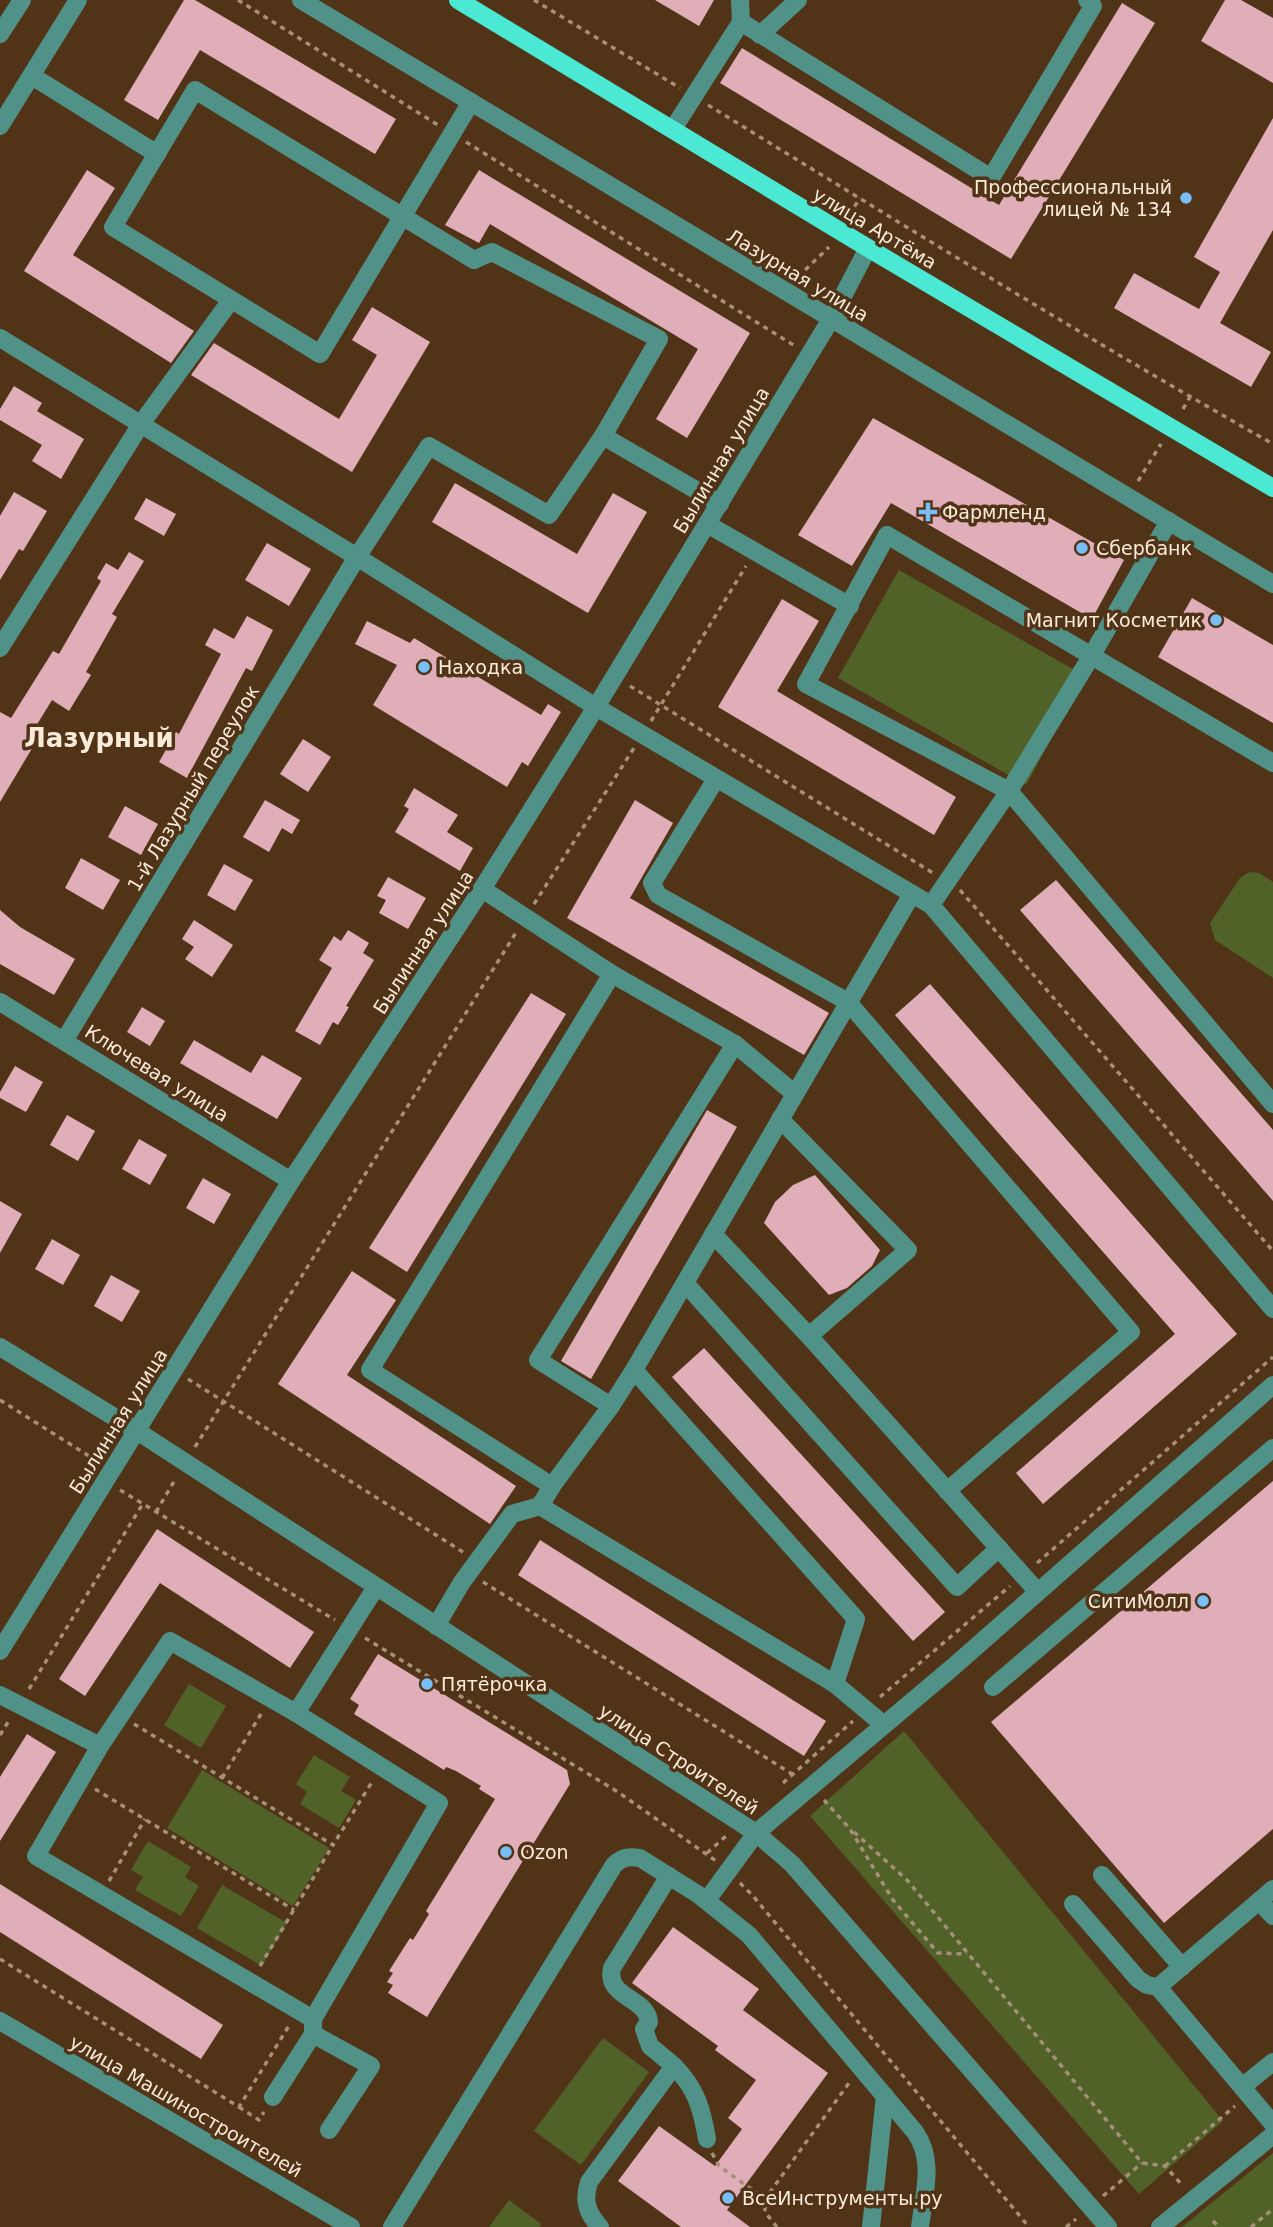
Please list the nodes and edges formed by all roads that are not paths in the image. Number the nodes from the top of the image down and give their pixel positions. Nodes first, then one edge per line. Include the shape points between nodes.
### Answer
1 (22, 0) edge
2 (78, 0) edge
3 (301, 0) edge
4 (458, 0) edge
5 (740, 0) edge
6 (798, 0) edge
7 (1087, 0) edge
8 (741, 22) junction
9 (0, 34) edge
10 (760, 36) junction
11 (32, 76) junction
12 (471, 102) junction
13 (0, 126) edge
14 (673, 129) junction
15 (157, 154) junction
16 (403, 216) junction
17 (868, 248) junction
18 (231, 300) junction
19 (831, 319) junction
20 (0, 338) edge
21 (141, 424) junction
22 (603, 436) junction
23 (1273, 488) edge
24 (720, 504) junction
25 (1169, 521) junction
26 (707, 524) junction
27 (357, 557) junction
28 (1273, 584) edge
29 (850, 606) junction
30 (0, 648) edge
31 (1092, 656) junction
32 (596, 707) junction
33 (1273, 763) edge
34 (716, 779) junction
35 (1009, 791) junction
36 (482, 889) junction
37 (912, 894) junction
38 (931, 905) junction
39 (612, 974) junction
40 (0, 1002) edge
41 (848, 1002) junction
42 (64, 1041) junction
43 (735, 1044) junction
44 (795, 1094) junction
45 (1273, 1104) edge
46 (780, 1119) junction
47 (291, 1181) junction
48 (713, 1234) junction
49 (685, 1283) junction
50 (1273, 1310) edge
51 (809, 1336) junction
52 (0, 1347) edge
53 (634, 1370) junction
54 (1273, 1385) edge
55 (611, 1406) junction
56 (137, 1431) junction
57 (1273, 1448) edge
58 (552, 1486) junction
59 (947, 1491) junction
60 (540, 1506) junction
61 (999, 1548) junction
62 (376, 1587) junction
63 (1037, 1591) junction
64 (436, 1626) junction
65 (0, 1651) edge
66 (835, 1684) junction
67 (993, 1687) dead end
68 (0, 1695) edge
69 (296, 1713) junction
70 (884, 1725) junction
71 (100, 1746) junction
72 (756, 1833) junction
73 (1102, 1875) dead end
74 (669, 1876) junction
75 (1266, 1895) edge
76 (707, 1900) junction
77 (1073, 1903) dead end
78 (1273, 1916) edge
79 (1182, 1967) junction
80 (1158, 1987) junction
81 (0, 2021) edge
82 (308, 2021) junction
83 (1273, 2062) edge
84 (674, 2066) junction
85 (1245, 2091) junction
86 (885, 2096) junction
87 (273, 2098) road end
88 (1273, 2124) edge
89 (329, 2130) dead end
90 (1273, 2135) edge
91 (707, 2139) road end
92 (351, 2227) edge
93 (392, 2227) edge
94 (600, 2227) edge
95 (871, 2227) edge
96 (920, 2227) edge
97 (1108, 2227) edge
98 (1160, 2227) edge

1 - 9 street
2 - 11 street
3 - 12 street, Лазурная улица
4 - 14 main road, улица Артёма
5 - 8 street
6 - 10 street
7 - 10 street via 1093,6 991,178
8 - 10 street
8 - 14 street
11 - 13 street
11 - 15 street
12 - 16 street
12 - 19 street, Лазурная улица
14 - 17 main road, улица Артёма
15 - 16 street via 195,90
15 - 18 street via 113,227
16 - 18 street via 320,354
16 - 22 street via 474,260 492,252 659,339
17 - 19 street, Былинная улица
17 - 23 main road, улица Артёма
18 - 21 street
19 - 24 street, Былинная улица
19 - 25 street, Лазурная улица
20 - 21 street
21 - 27 street
21 - 30 street
22 - 24 street
22 - 27 street, 1-й Лазурный переулок via 549,515 429,446
24 - 26 street, Былинная улица
25 - 28 street, Лазурная улица
25 - 31 street
26 - 29 street
26 - 32 street, Былинная улица
27 - 32 street
27 - 42 street, 1-й Лазурный переулок
29 - 31 street via 887,534
29 - 35 street via 806,684
31 - 33 street
31 - 35 street
32 - 34 street
32 - 36 street, Былинная улица
34 - 37 street
34 - 41 street via 652,883 659,895
35 - 38 street
35 - 45 street
36 - 39 street
36 - 47 street, Былинная улица
37 - 38 street
37 - 41 street
38 - 50 street
39 - 43 street
39 - 58 street via 370,1370
40 - 42 street, Ключевая улица
41 - 44 street
41 - 59 street via 1131,1332
42 - 47 street, Ключевая улица
43 - 44 street
43 - 55 street via 538,1360
44 - 46 street
46 - 48 street
46 - 51 street via 908,1251
47 - 56 street, Былинная улица
48 - 49 street
48 - 51 street
49 - 53 street
49 - 61 street via 957,1587
51 - 59 street
52 - 56 street, улица Строителей
53 - 55 street
53 - 66 street via 856,1619
54 - 63 street
55 - 58 street
56 - 62 street, улица Строителей
56 - 65 street, Былинная улица
57 - 67 street
58 - 60 street
59 - 61 street
60 - 64 street via 512,1514
60 - 66 street
61 - 63 street
62 - 64 street, улица Строителей
62 - 69 street
63 - 70 street
64 - 72 street, улица Строителей
66 - 70 street
68 - 71 street
69 - 71 street via 170,1641
69 - 82 street via 439,1804
70 - 72 street
71 - 82 street via 36,1856
72 - 76 street
72 - 97 street, улица Строителей via 792,1864
73 - 79 street
74 - 76 street
74 - 84 street via 610,1975 613,1985 648,2013 644,2029 650,2046
74 - 93 street via 640,1858 625,1857 614,1865
75 - 78 street
75 - 79 street
76 - 86 street via 752,1939
77 - 80 street via 1138,1979
79 - 80 street
80 - 85 street
81 - 92 street, улица Машиностроителей
82 - 87 street
82 - 89 street via 371,2066
83 - 85 street
84 - 91 street via 698,2099
84 - 94 street via 589,2182 586,2204
85 - 88 street
86 - 95 street
86 - 96 street via 926,2152
90 - 98 street

